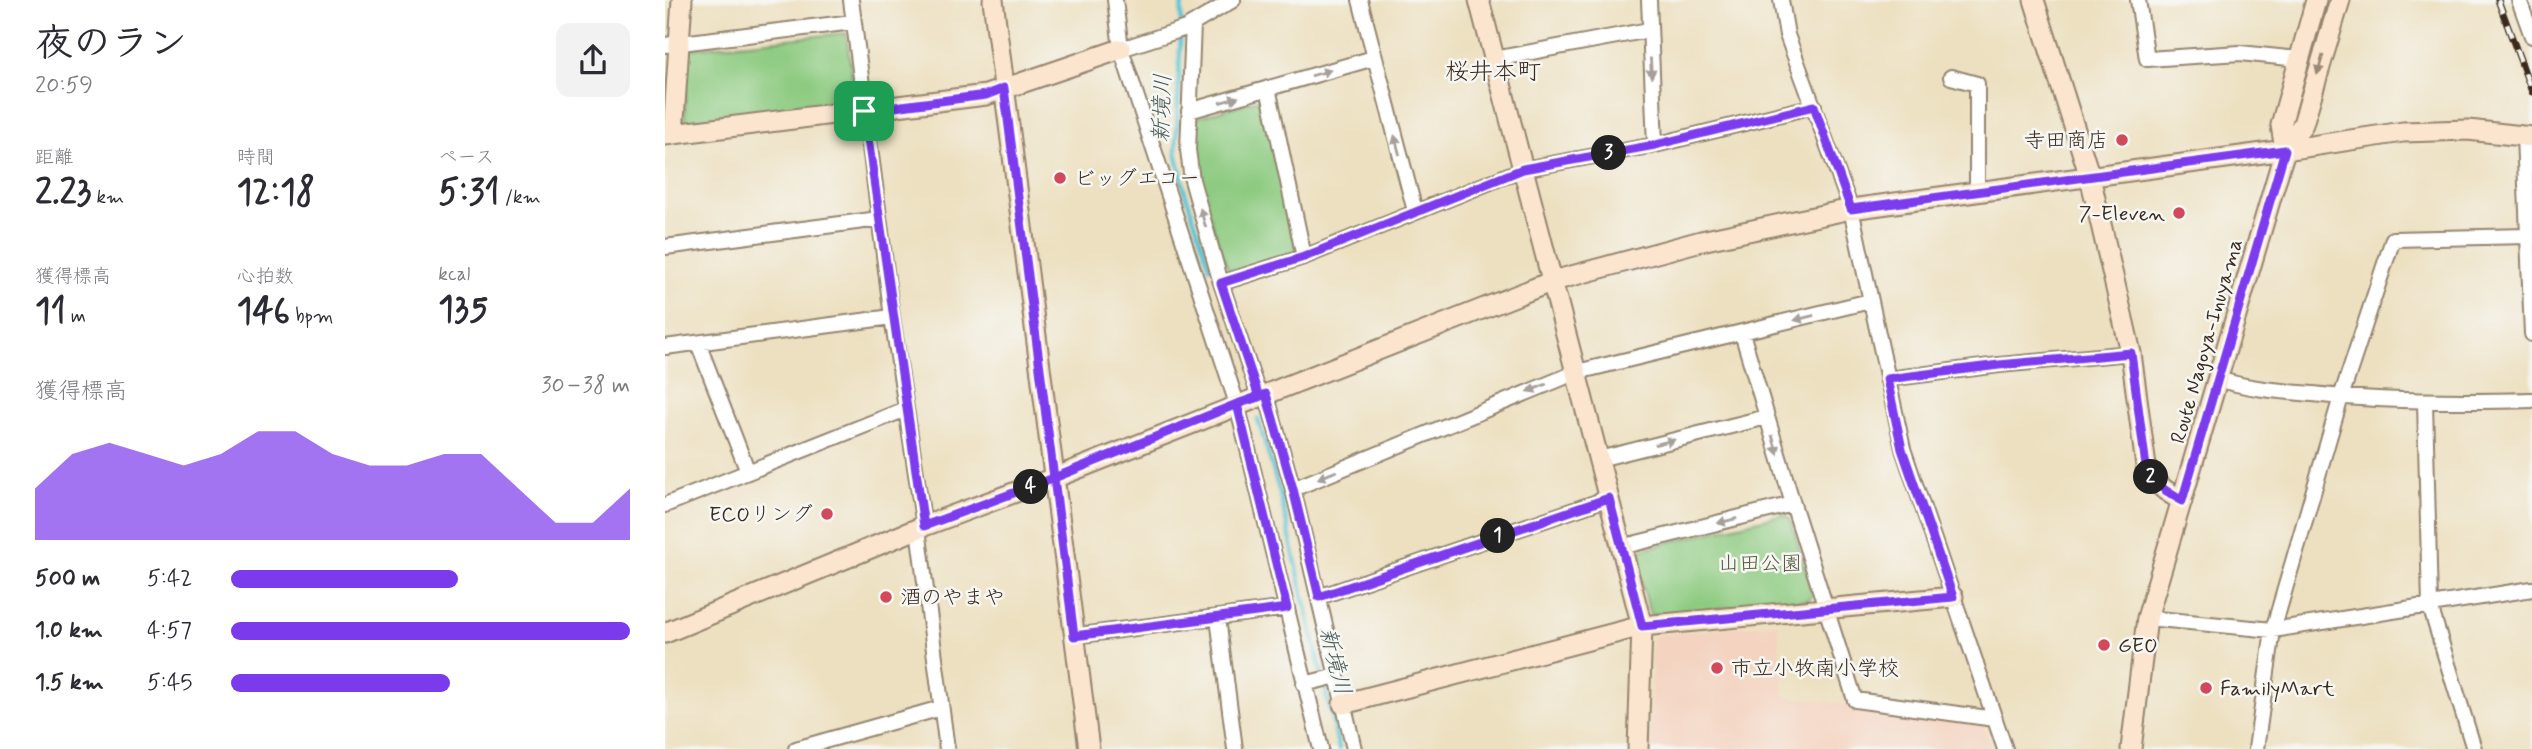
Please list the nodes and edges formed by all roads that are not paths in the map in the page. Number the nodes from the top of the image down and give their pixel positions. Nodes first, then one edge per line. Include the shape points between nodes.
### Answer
1 (682, 0) edge
2 (851, 0) edge
3 (993, 0) edge
4 (1115, 0) edge
5 (1233, 0) edge
6 (1360, 0) edge
7 (1479, 0) edge
8 (1649, 0) edge
9 (1781, 0) edge
10 (2034, 0) edge
11 (2138, 0) edge
12 (2316, 0) edge
13 (2340, 0) edge
14 (2519, 0) edge
15 (2529, 17) edge
16 (853, 22) junction
17 (1185, 28) junction
18 (1649, 30) junction
19 (2532, 36) edge
20 (672, 44) edge
21 (1121, 49) junction
22 (1374, 58) junction
23 (1494, 59) junction
24 (2299, 59) junction
25 (1951, 77) dead end
26 (1004, 88) junction
27 (1268, 88) junction
28 (1814, 106) junction
29 (864, 111) junction
30 (1189, 111) junction
31 (669, 135) edge
32 (2528, 136) edge
33 (1655, 145) junction
34 (2285, 150) junction
35 (1523, 169) junction
36 (2090, 177) junction
37 (1977, 193) junction
38 (1851, 209) junction
39 (1415, 211) junction
40 (879, 219) junction
41 (2528, 236) junction
42 (665, 247) edge
43 (1304, 257) junction
44 (1553, 281) junction
45 (1221, 283) junction
46 (1870, 301) junction
47 (892, 317) junction
48 (1742, 332) junction
49 (2532, 334) edge
50 (698, 343) junction
51 (665, 347) edge
52 (2131, 353) junction
53 (1577, 372) junction
54 (1887, 379) junction
55 (2218, 379) junction
56 (1263, 395) junction
57 (2341, 397) junction
58 (2532, 400) edge
59 (2425, 402) junction
60 (1237, 404) junction
61 (906, 409) junction
62 (1767, 417) junction
63 (1599, 459) junction
64 (748, 472) junction
65 (1054, 478) junction
66 (1293, 489) junction
67 (1609, 498) junction
68 (2182, 501) junction
69 (1793, 504) junction
70 (665, 505) edge
71 (921, 528) junction
72 (1622, 547) junction
73 (2532, 589) edge
74 (1319, 597) junction
75 (1953, 597) junction
76 (2430, 606) junction
77 (1287, 608) junction
78 (1826, 610) junction
79 (1218, 618) junction
80 (2147, 618) junction
81 (1642, 626) junction
82 (2273, 630) junction
83 (665, 633) edge
84 (1074, 636) junction
85 (1332, 678) junction
86 (1304, 684) junction
87 (1343, 704) junction
88 (941, 708) junction
89 (1995, 719) junction
90 (796, 749) edge
91 (947, 749) edge
92 (1089, 749) edge
93 (1235, 749) edge
94 (1321, 749) edge
95 (1354, 749) edge
96 (1638, 749) edge
97 (2005, 749) edge
98 (2131, 749) edge
99 (2256, 749) edge
100 (2474, 749) edge

1 - 20 street
2 - 16 street
3 - 26 street
4 - 21 street
5 - 17 street
6 - 22 street
7 - 23 street
8 - 18 street
9 - 28 street via 1787,35
10 - 36 street
11 - 24 street via 2147,60 2240,53
12 - 24 street, Route Nagoya-Inuyama
13 -> 34 street, Route Nagoya-Inuyama via 2303,124
14 - 15 street
15 - 19 street
16 - 20 street
16 - 29 street
17 - 21 street
17 - 30 street
18 - 23 street
18 -> 33 street
20 - 31 street
21 - 26 street
21 - 60 street
27 -> 22 street
39 -> 22 street
23 - 35 street
24 - 34 street, Route Nagoya-Inuyama via 2281,125
25 - 37 street via 1976,84
26 - 29 street via 986,95
26 - 65 street
30 -> 27 street
27 - 43 street
28 - 33 street
28 - 38 street
29 - 31 street
29 - 40 street
45 -> 30 street via 1192,180
32 - 34 street via 2468,130 2403,132
32 - 41 street
33 - 35 street
34 - 36 street
34 - 55 street, Route Nagoya-Inuyama
35 - 39 street
35 - 44 street
36 - 37 street
36 - 52 street
37 - 38 street
38 - 44 street via 1701,241
38 - 46 street
39 - 43 street
40 - 42 street
40 - 47 street
41 - 49 street
41 - 57 street via 2393,239
43 - 45 street
44 - 53 street
44 - 56 street
45 - 56 street
46 -> 48 street
46 - 54 street
47 - 50 street
47 - 61 street
48 - 53 street
48 - 62 street
50 - 51 street
50 - 64 street
52 - 54 street
52 - 68 street via 2147,474
53 - 63 street
53 -> 66 street
54 - 75 street via 1902,449
55 - 57 street via 2245,388
55 - 68 street, Route Nagoya-Inuyama
56 - 60 street
56 - 66 street
57 - 59 street
57 - 82 street
58 - 59 street
59 - 76 street
60 - 65 street
60 - 77 street
61 - 64 street
61 - 71 street
63 -> 62 street
62 -> 69 street
63 - 67 street
64 - 70 street
65 - 71 street
65 - 84 street
66 - 74 street
67 - 72 street
67 - 74 street
68 - 80 street, Route Nagoya-Inuyama
69 -> 72 street
69 - 78 street
71 - 83 street
71 - 88 street
72 - 81 street
73 - 76 street
74 - 85 street
75 - 78 street
75 - 89 street
76 - 82 street
76 - 100 street
77 - 79 street
77 - 86 street
78 - 81 street
78 - 89 street via 1854,700
79 - 84 street
79 - 93 street
80 - 82 street
80 - 98 street, Route Nagoya-Inuyama
81 - 87 street
81 - 96 street
82 - 99 street
84 - 92 street
85 - 86 street
85 - 87 street
86 - 94 street
87 - 95 street
88 - 90 street
88 - 91 street
89 - 97 street

